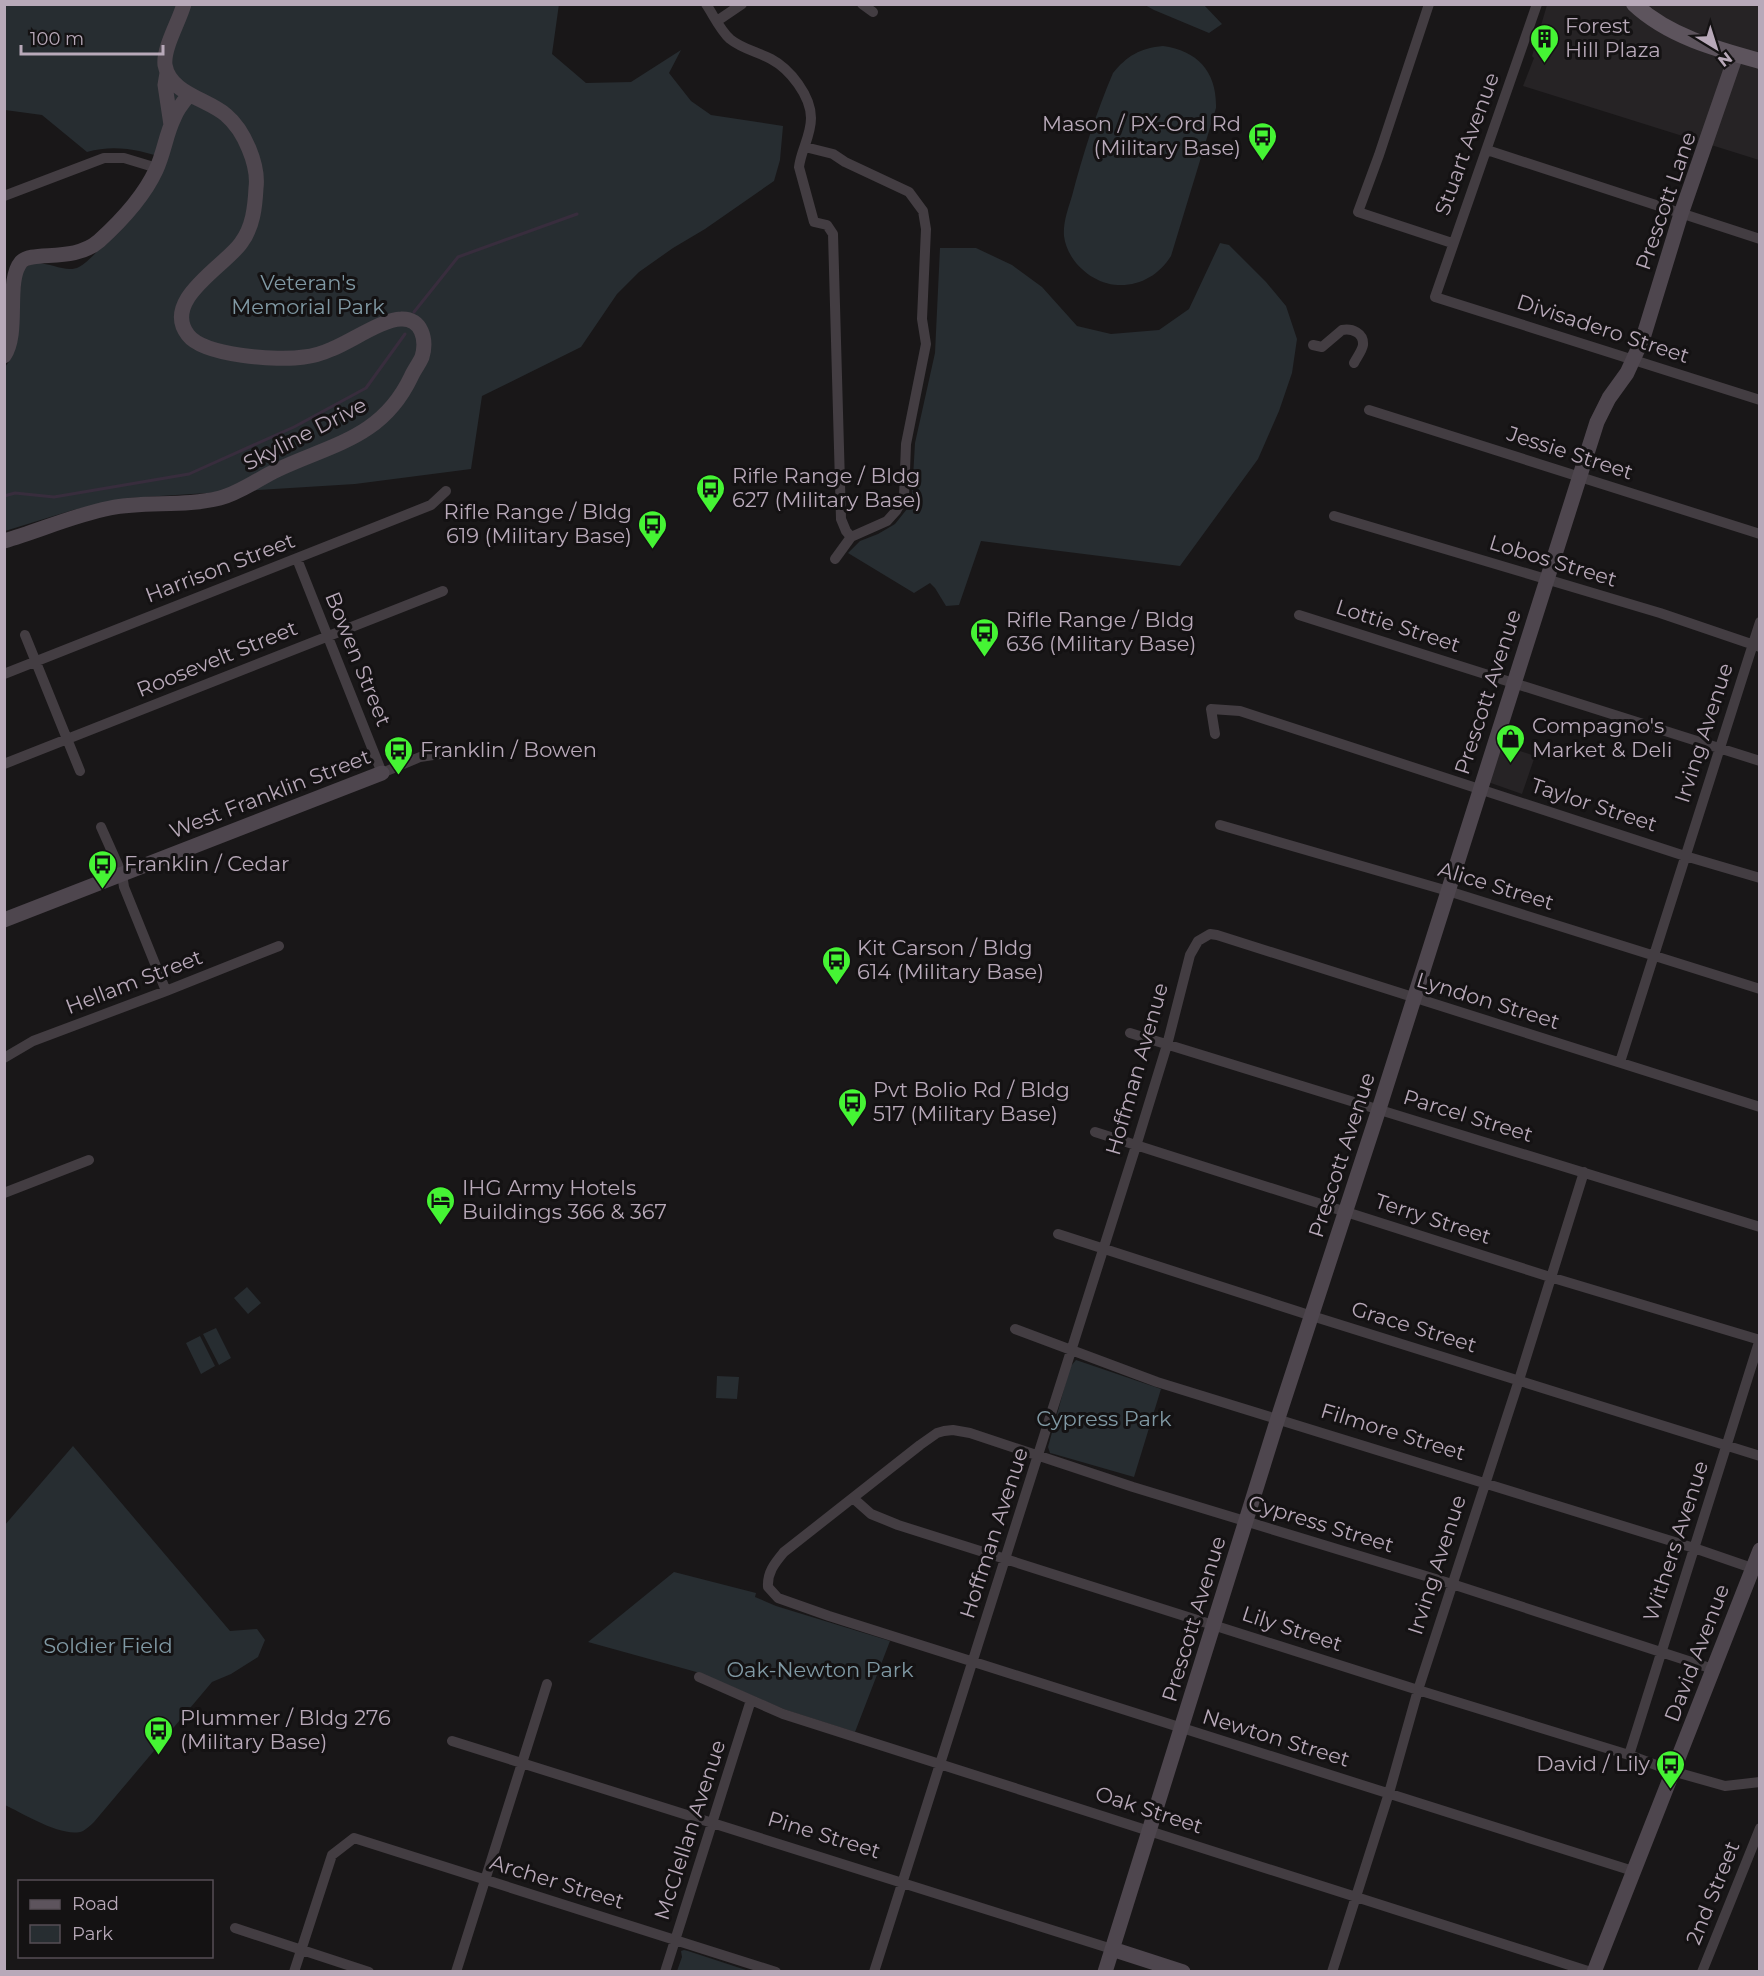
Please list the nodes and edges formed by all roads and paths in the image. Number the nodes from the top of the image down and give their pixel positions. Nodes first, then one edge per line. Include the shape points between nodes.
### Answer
1 (184, 4) edge
2 (706, 4) edge
3 (742, 4) edge
4 (862, 4) edge
5 (1429, 4) edge
6 (1537, 4) edge
7 (1634, 4) edge
8 (873, 12) dead end
9 (717, 21) junction
10 (1736, 55) junction
11 (1760, 62) edge
12 (168, 73) junction
13 (189, 95) junction
14 (207, 103) junction
15 (173, 120) junction
16 (805, 147) junction
17 (1487, 150) junction
18 (157, 168) junction
19 (4, 196) edge
20 (1682, 214) junction
21 (1760, 239) edge
22 (1452, 243) junction
23 (1435, 297) joint
24 (1312, 345) dead end
25 (4, 356) edge
26 (1634, 359) junction
27 (1354, 363) dead end
28 (1760, 400) edge
29 (1370, 410) dead end
30 (1579, 477) junction
31 (446, 490) dead end
32 (1334, 516) dead end
33 (1760, 534) edge
34 (851, 537) junction
35 (4, 541) edge
36 (297, 559) junction
37 (836, 559) dead end
38 (1546, 579) junction
39 (443, 591) dead end
40 (1299, 615) dead end
41 (1760, 622) edge
42 (25, 635) dead end
43 (328, 636) junction
44 (1756, 646) edge
45 (35, 661) junction
46 (4, 674) edge
47 (1513, 684) junction
48 (1215, 734) dead end
49 (67, 740) junction
50 (1719, 749) junction
51 (453, 752) dead end
52 (1760, 761) edge
53 (4, 764) edge
54 (80, 771) dead end
55 (382, 772) junction
56 (1480, 788) junction
57 (1220, 825) dead end
58 (101, 827) dead end
59 (1685, 855) junction
60 (122, 874) junction
61 (1760, 878) edge
62 (1448, 891) junction
63 (4, 920) edge
64 (1204, 937) joint
65 (279, 946) dead end
66 (1653, 955) junction
67 (1760, 989) edge
68 (166, 992) junction
69 (1413, 998) junction
70 (1130, 1033) dead end
71 (1167, 1045) junction
72 (4, 1058) edge
73 (1620, 1062) junction
74 (1760, 1107) edge
75 (1379, 1109) junction
76 (1095, 1132) dead end
77 (1136, 1146) junction
78 (89, 1160) dead end
79 (1584, 1172) junction
80 (4, 1193) edge
81 (1346, 1211) junction
82 (1760, 1227) edge
83 (1058, 1234) dead end
84 (1103, 1248) junction
85 (1550, 1277) junction
86 (1312, 1316) junction
87 (1015, 1329) dead end
88 (1759, 1340) edge
89 (1070, 1351) junction
90 (1519, 1380) junction
91 (1278, 1418) junction
92 (1727, 1446) junction
93 (1039, 1455) junction
94 (1760, 1456) edge
95 (1484, 1483) junction
96 (852, 1498) junction
97 (1247, 1522) junction
98 (1694, 1548) junction
99 (1760, 1550) edge
100 (1006, 1559) junction
101 (1756, 1569) edge
102 (1452, 1584) junction
103 (1214, 1625) junction
104 (1661, 1652) junction
105 (973, 1662) junction
106 (1713, 1669) junction
107 (699, 1677) dead end
108 (546, 1684) dead end
109 (1418, 1690) junction
110 (752, 1700) junction
111 (1182, 1729) junction
112 (452, 1741) dead end
113 (1629, 1755) junction
114 (522, 1762) junction
115 (940, 1765) junction
116 (1672, 1771) junction
117 (1760, 1782) edge
118 (1389, 1793) junction
119 (713, 1823) junction
120 (1760, 1828) edge
121 (1150, 1830) junction
122 (1633, 1871) junction
123 (485, 1880) junction
124 (903, 1882) junction
125 (1355, 1897) junction
126 (236, 1928) dead end
127 (675, 1940) junction
128 (1112, 1949) junction
129 (301, 1950) junction
130 (294, 1971) edge
131 (369, 1971) edge
132 (456, 1971) edge
133 (665, 1971) edge
134 (776, 1971) edge
135 (874, 1971) edge
136 (1105, 1971) edge
137 (1184, 1971) edge
138 (1332, 1971) edge
139 (1592, 1971) edge
140 (1702, 1971) edge

1 - 12 street via 166,54
2 - 9 street
3 - 9 street
4 - 8 street
5 - 22 street via 1358,212
6 - 17 street, Stuart Avenue
7 - 10 main road via 1645,15 1687,38
9 - 16 street via 732,40 784,68 805,95 811,116
10 - 11 main road
10 - 20 street, Prescott Lane
12 - 13 street, Skyline Drive
12 - 15 street via 165,85
13 - 14 street, Skyline Drive
13 - 15 street
14 - 15 street via 196,105
14 - 35 street, Skyline Drive via 227,115 238,129 253,158 256,193 252,220 241,244 184,303 183,327 188,335 203,347 220,352 303,357 331,350 403,318 413,321 423,333 420,360 393,406 370,429 233,494 203,501 107,509
15 - 18 street
16 - 34 street via 799,167 814,222 827,225 833,234 842,519
16 - 34 street via 833,154 909,192 923,211 926,228 922,318 926,344 906,444 904,496 887,520
17 - 20 street
17 - 22 street, Stuart Avenue
18 - 19 street via 124,158 104,158
18 - 25 street via 135,202 89,249 63,256 29,257 22,262 16,275 11,342
20 - 21 street
20 - 26 street, Prescott Lane
22 - 23 street, Stuart Avenue
23 - 26 street, Divisadero Street
24 - 27 street via 1322,347 1342,330 1354,330 1363,340
26 - 28 street, Divisadero Street
26 - 30 street, Prescott Avenue via 1602,409
29 - 30 street, Jessie Street
30 - 33 street, Jessie Street
30 - 38 street, Prescott Avenue
31 - 36 street, Harrison Street via 431,505
32 - 38 street, Lobos Street
34 - 37 street
36 - 43 street, Bowen Street
36 - 45 street, Harrison Street
38 - 44 street, Lobos Street
38 - 47 street, Prescott Avenue
39 - 43 street, Roosevelt Street
40 - 47 street, Lottie Street
41 - 44 street, Irving Avenue
42 - 45 street
43 - 49 street, Roosevelt Street
43 - 55 street, Bowen Street
44 - 50 street, Irving Avenue
45 - 46 street, Harrison Street
45 - 49 street
47 - 50 street, Lottie Street
47 - 56 street, Prescott Avenue
48 - 56 street, Taylor Street via 1210,709 1240,711
49 - 53 street, Roosevelt Street
49 - 54 street
50 - 52 street, Lottie Street
50 - 59 street, Irving Avenue
51 - 55 street, West Franklin Street via 420,757
55 - 60 street, West Franklin Street
56 - 59 street, Taylor Street
56 - 62 street, Prescott Avenue
57 - 62 street, Alice Street
58 - 60 street
59 - 61 street, Taylor Street
59 - 66 street, Irving Avenue
60 - 63 street, West Franklin Street
60 - 68 street
62 - 66 street, Alice Street
62 - 69 street, Prescott Avenue
64 - 69 street, Lyndon Street via 1217,936
64 - 71 street, Hoffman Avenue via 1190,955
65 - 68 street, Hellam Street
66 - 67 street, Alice Street
66 - 73 street, Irving Avenue
68 - 72 street, Hellam Street via 33,1041
69 - 73 street, Lyndon Street
69 - 75 street, Prescott Avenue
70 - 71 street, Parcel Street
71 - 75 street, Parcel Street
71 - 77 street, Hoffman Avenue
73 - 74 street, Lyndon Street
75 - 79 street, Parcel Street
75 - 81 street, Prescott Avenue
76 - 77 street, Terry Street
77 - 81 street, Terry Street
77 - 84 street, Hoffman Avenue
78 - 80 street
79 - 82 street, Parcel Street
79 - 85 street, Irving Avenue
81 - 85 street, Terry Street
81 - 86 street, Prescott Avenue
83 - 84 street, Grace Street
84 - 86 street, Grace Street
84 - 89 street, Hoffman Avenue
85 - 88 street, Terry Street
85 - 90 street, Irving Avenue
86 - 90 street, Grace Street
86 - 91 street, Prescott Avenue
87 - 89 street, Filmore Street
88 - 92 street, Withers Avenue
89 - 91 street, Filmore Street
89 - 93 street, Hoffman Avenue
90 - 92 street, Grace Street
90 - 95 street, Irving Avenue
91 - 95 street, Filmore Street
91 - 97 street, Prescott Avenue
92 - 94 street, Grace Street
92 - 98 street, Withers Avenue
93 - 96 street, Cypress Street via 953,1430 937,1433
93 - 97 street, Cypress Street
93 - 100 street, Hoffman Avenue
95 - 98 street, Filmore Street
95 - 102 street, Irving Avenue
96 - 100 street, Lily Street via 871,1514 898,1525
96 - 105 street, Newton Street via 774,1563 768,1581 772,1593 829,1616
97 - 102 street, Cypress Street
97 - 103 street, Prescott Avenue
98 - 101 street, Filmore Street
98 - 104 street, Withers Avenue
99 - 101 street, David Avenue
100 - 103 street, Lily Street
100 - 105 street, Hoffman Avenue
101 - 106 street, David Avenue
102 - 104 street, Cypress Street
102 - 109 street, Irving Avenue
103 - 109 street, Lily Street
103 - 111 street, Prescott Avenue
104 - 106 street, Cypress Street
104 - 113 street, Withers Avenue
105 - 111 street, Newton Street
105 - 115 street, Hoffman Avenue
106 - 116 street, David Avenue
107 - 110 street, Oak Street
108 - 114 street
109 - 113 street, Lily Street
109 - 118 street, Irving Avenue
110 - 115 street, Oak Street via 783,1714
110 - 119 street, McClellan Avenue
111 - 118 street, Newton Street
111 - 121 street, Prescott Avenue
112 - 114 street, Pine Street
113 - 116 street, Lily Street
114 - 119 street, Pine Street
114 - 123 street
115 - 121 street, Oak Street
115 - 124 street, Hoffman Avenue
116 - 117 street, Lily Street via 1725,1786
116 - 122 street, David Avenue
118 - 122 street, Newton Street
118 - 125 street, Irving Avenue
119 - 124 street, Pine Street
119 - 127 street, McClellan Avenue
120 - 140 street, 2nd Street
121 - 125 street, Oak Street
121 - 128 street, Prescott Avenue
122 - 139 street, David Avenue
123 - 127 street, Archer Street
123 - 129 street, Archer Street via 354,1838 332,1855
123 - 132 street
124 - 128 street, Pine Street
124 - 135 street, Hoffman Avenue
125 - 138 street, Irving Avenue
125 - 139 street, Oak Street
126 - 129 street
127 - 133 street, McClellan Avenue
127 - 134 street, Archer Street
128 - 136 street, Prescott Avenue
128 - 137 street, Pine Street
129 - 130 street
129 - 131 street

